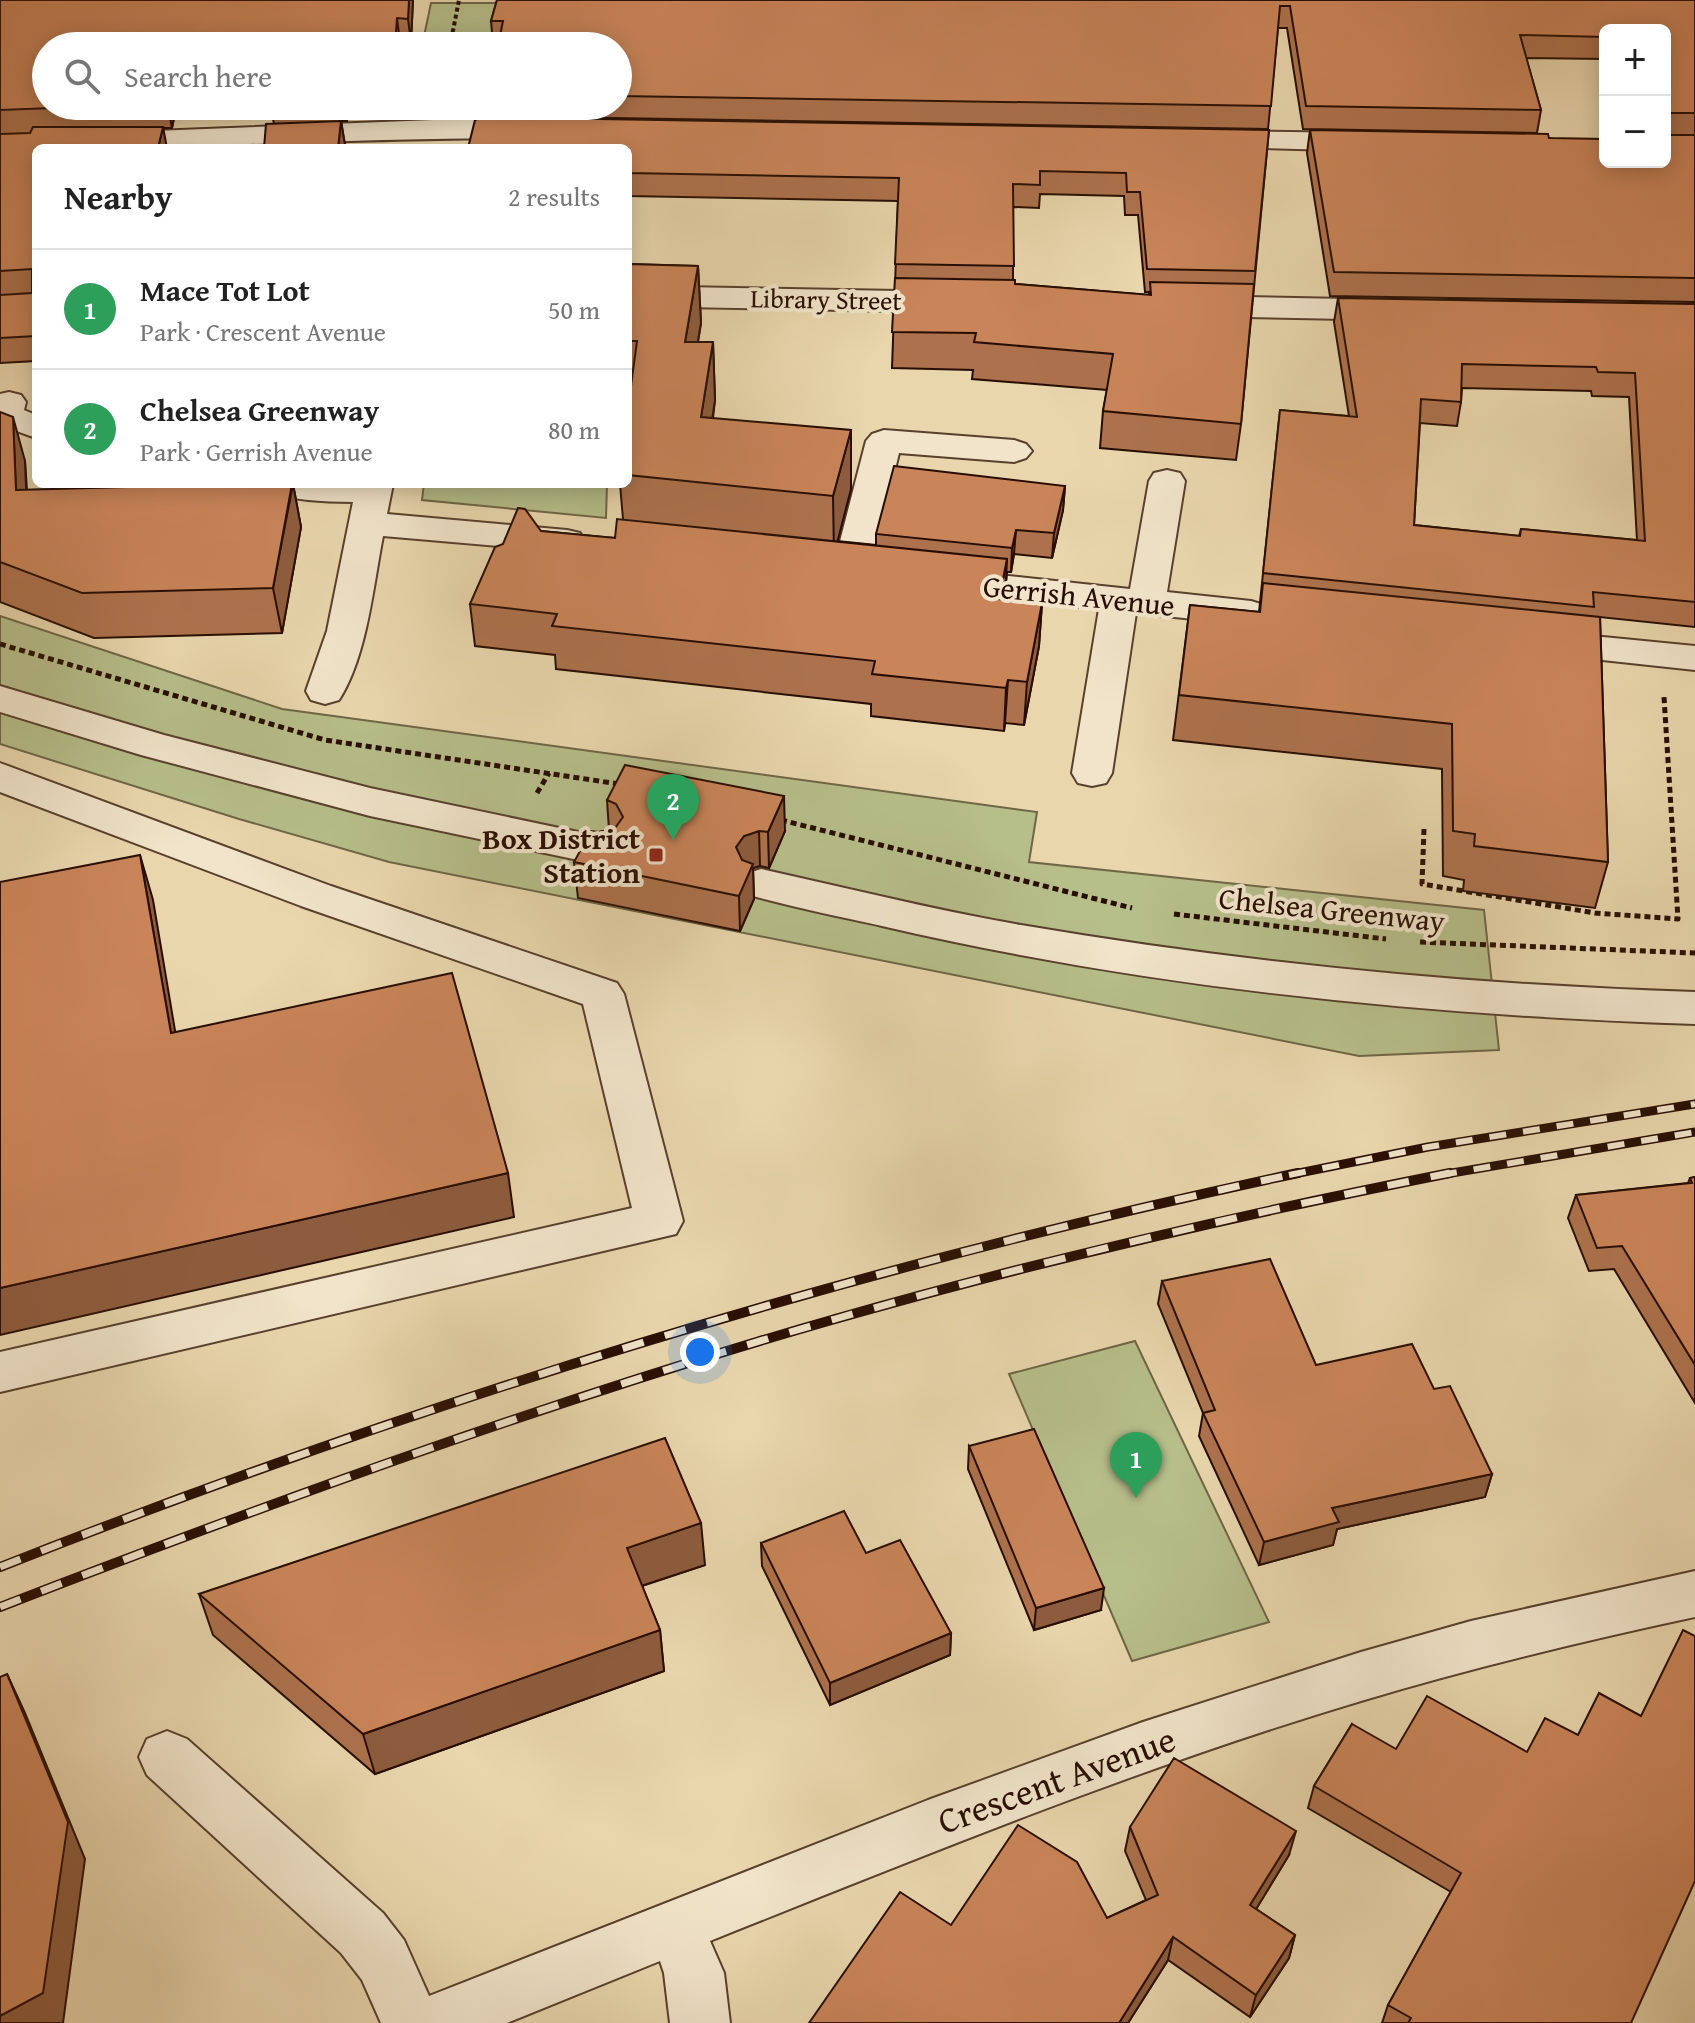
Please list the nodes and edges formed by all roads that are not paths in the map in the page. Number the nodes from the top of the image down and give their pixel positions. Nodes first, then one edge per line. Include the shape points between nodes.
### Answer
1 (563, 129) edge
2 (431, 138) edge
3 (1179, 139) edge
4 (1400, 143) edge
5 (108, 144) edge
6 (32, 145) edge
7 (0, 146) edge
8 (632, 296) edge
9 (978, 302) edge
10 (1169, 305) edge
11 (1424, 310) edge
12 (15, 402) edge
13 (32, 426) edge
14 (1014, 451) dead end
15 (1167, 481) dead end
16 (301, 488) edge
17 (372, 500) edge
18 (602, 545) edge
19 (1132, 601) junction
20 (1286, 617) edge
21 (1505, 639) edge
22 (1678, 656) edge
23 (325, 691) dead end
24 (0, 699) edge
25 (1092, 773) dead end
26 (0, 777) edge
27 (190, 849) junction
28 (602, 851) edge
29 (117, 862) edge
30 (761, 884) dead end
31 (1695, 1008) edge
32 (0, 1372) edge
33 (1695, 1594) edge
34 (167, 1757) dead end
35 (675, 1926) junction
36 (411, 2023) edge
37 (435, 2023) edge
38 (700, 2023) edge

1 - 2 street
2 - 5 street
3 - 4 street
6 - 7 street
8 - 9 street, Library Street
10 - 11 street
12 - 13 street via 6,411 10,417
14 - 19 street, Gerrish Avenue via 884,441 867,573
15 - 19 street
16 - 17 street
17 - 18 street via 407,525
17 - 23 street via 344,641
19 - 20 street, Gerrish Avenue
19 - 25 street
21 - 22 street
24 - 28 street via 370,802
26 - 27 street
27 - 29 street
27 - 32 street via 602,994 659,1221
30 - 31 street via 1017,939 1225,973 1454,996
33 - 35 street, Crescent Avenue via 1482,1642 1293,1696 1029,1787
34 - 36 street via 362,1933 383,1960
35 - 37 street, Crescent Avenue
35 - 38 street via 694,1973

